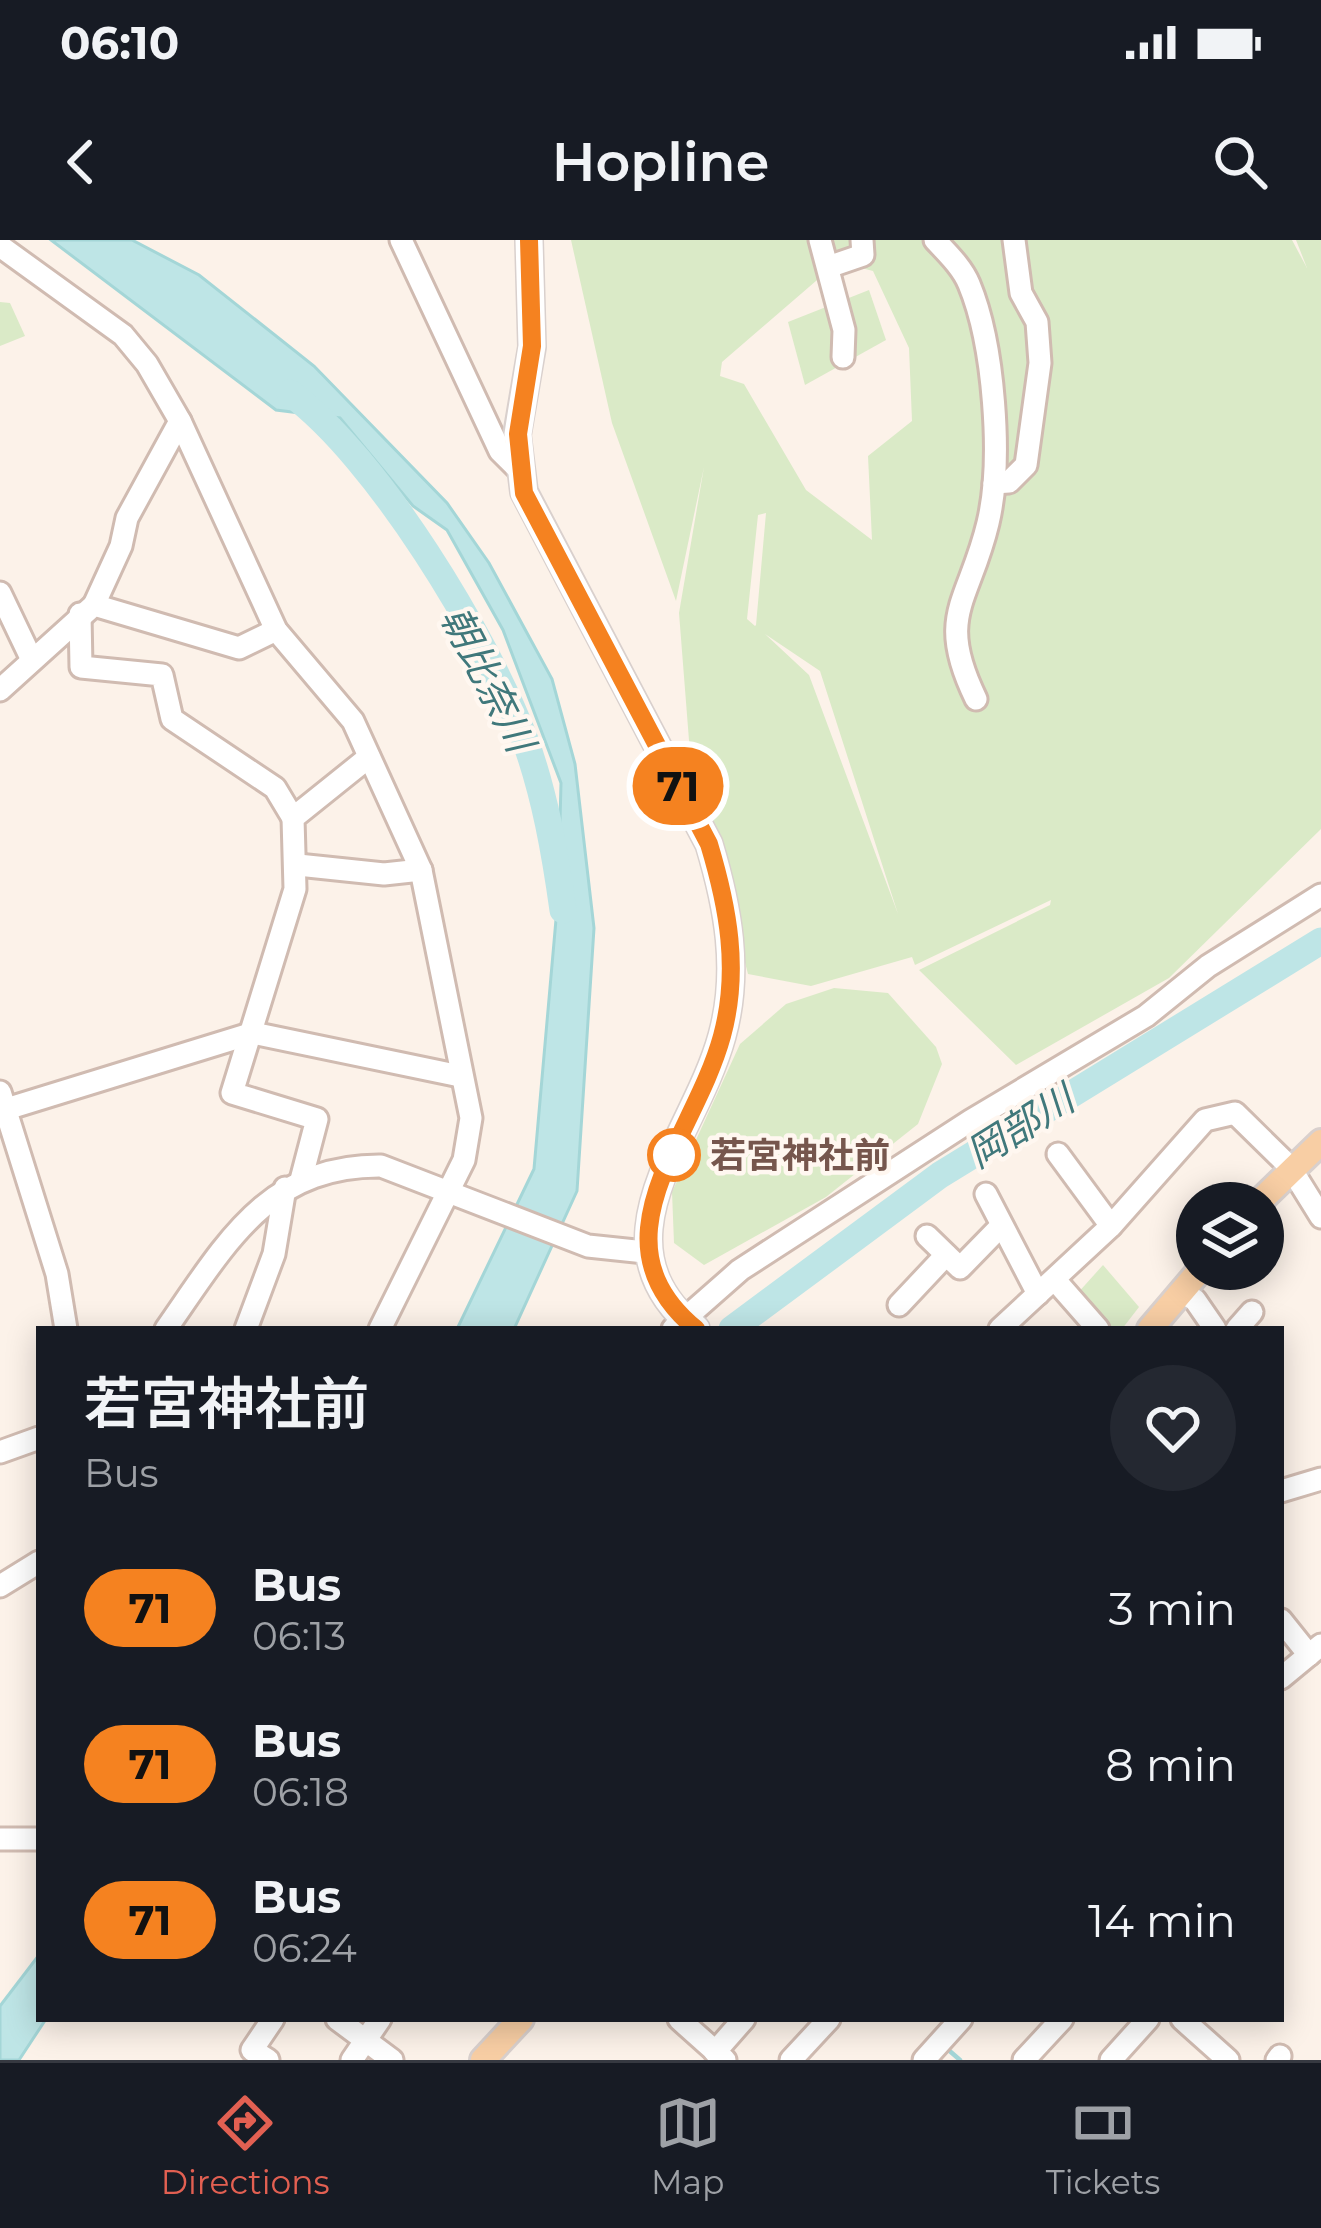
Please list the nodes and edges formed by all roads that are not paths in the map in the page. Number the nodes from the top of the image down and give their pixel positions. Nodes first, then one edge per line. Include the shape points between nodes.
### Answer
1 (401, 240) edge
2 (529, 240) edge
3 (820, 240) edge
4 (862, 240) edge
5 (935, 240) edge
6 (1014, 240) edge
7 (0, 246) edge
8 (828, 267) junction
9 (844, 357) dead end
10 (180, 421) junction
11 (519, 470) junction
12 (994, 483) junction
13 (0, 593) edge
14 (87, 610) junction
15 (276, 630) junction
16 (32, 660) junction
17 (0, 690) edge
18 (976, 699) dead end
19 (370, 757) junction
20 (293, 818) junction
21 (298, 865) junction
22 (421, 870) junction
23 (1321, 895) edge
24 (254, 1033) junction
25 (460, 1076) junction
26 (2, 1104) edge
27 (1321, 1142) edge
28 (1058, 1154) dead end
29 (1290, 1167) junction
30 (1277, 1182) edge
31 (293, 1184) junction
32 (458, 1193) junction
33 (986, 1195) dead end
34 (1321, 1217) edge
35 (1111, 1226) junction
36 (999, 1228) junction
37 (927, 1236) dead end
38 (645, 1252) junction
39 (946, 1255) junction
40 (1047, 1287) junction
41 (1182, 1292) joint
42 (899, 1305) dead end
43 (686, 1325) edge
44 (66, 1326) edge
45 (168, 1326) edge
46 (247, 1326) edge
47 (382, 1326) edge
48 (1003, 1326) edge
49 (1094, 1326) edge
50 (1153, 1326) edge
51 (1213, 1326) edge
52 (36, 1439) edge
53 (0, 1452) edge
54 (1321, 1479) edge
55 (1284, 1490) edge
56 (36, 1564) edge
57 (0, 1586) edge
58 (1284, 1623) edge
59 (1315, 1650) edge
60 (1284, 1676) edge
61 (0, 1839) edge
62 (36, 1839) edge
63 (271, 2022) edge
64 (341, 2022) edge
65 (378, 2022) edge
66 (518, 2022) edge
67 (683, 2022) edge
68 (742, 2022) edge
69 (826, 2022) edge
70 (958, 2022) edge
71 (1059, 2022) edge
72 (1145, 2022) edge
73 (1184, 2022) edge
74 (366, 2039) junction
75 (1201, 2052) edge
76 (720, 2056) edge
77 (268, 2060) edge
78 (352, 2060) edge
79 (392, 2060) edge
80 (483, 2060) edge
81 (791, 2060) edge
82 (924, 2060) edge
83 (1024, 2060) edge
84 (1111, 2060) edge
85 (1228, 2060) edge

1 - 11 street via 500,451
2 - 11 main road via 532,346
3 - 8 street
4 - 8 street via 862,255
5 - 12 street via 967,278 979,314
6 - 12 street via 1021,293 1037,322 1039,388 1021,476
7 - 10 street via 135,346
8 - 9 street
10 - 14 street
10 - 15 street
11 - 38 main road via 709,844 724,895 731,950 723,1033 651,1213
12 - 18 street via 952,624
13 - 16 street
14 - 15 street via 238,648
14 - 16 street
14 - 20 street via 81,667 162,675 172,719 275,788
15 - 19 street via 352,721
16 - 17 street
19 - 20 street
19 - 22 street
20 - 21 street
21 - 22 street
21 - 24 street
22 - 25 street
23 - 43 street via 1146,1016 740,1270
24 - 25 street
24 - 26 street
24 - 31 street via 232,1093 317,1119
25 - 32 street via 471,1118
26 - 44 street via 57,1274
27 - 29 main road
28 - 35 street
29 - 30 main road
29 - 34 street
29 - 35 street via 1235,1113 1224,1112 1205,1120
31 - 32 street via 347,1166 381,1166
31 - 45 street via 241,1226
31 - 46 street
32 - 38 street via 608,1251
32 - 47 street
33 - 36 street
35 - 40 street
36 - 39 street via 960,1268
36 - 40 street
37 - 39 street
38 - 43 main road via 651,1275
39 - 42 street
40 - 48 street
40 - 49 street
41 - 50 main road
41 - 51 street
52 - 53 street
54 - 55 street
56 - 57 street
58 - 59 street
59 - 60 street
61 - 62 street
63 - 77 street via 252,2050
64 - 74 street
65 - 74 street
66 - 80 main road
67 - 76 street
68 - 76 street
69 - 81 street
70 - 82 street
71 - 83 street
72 - 84 street
73 - 75 street
74 - 78 street
74 - 79 street
75 - 85 street

